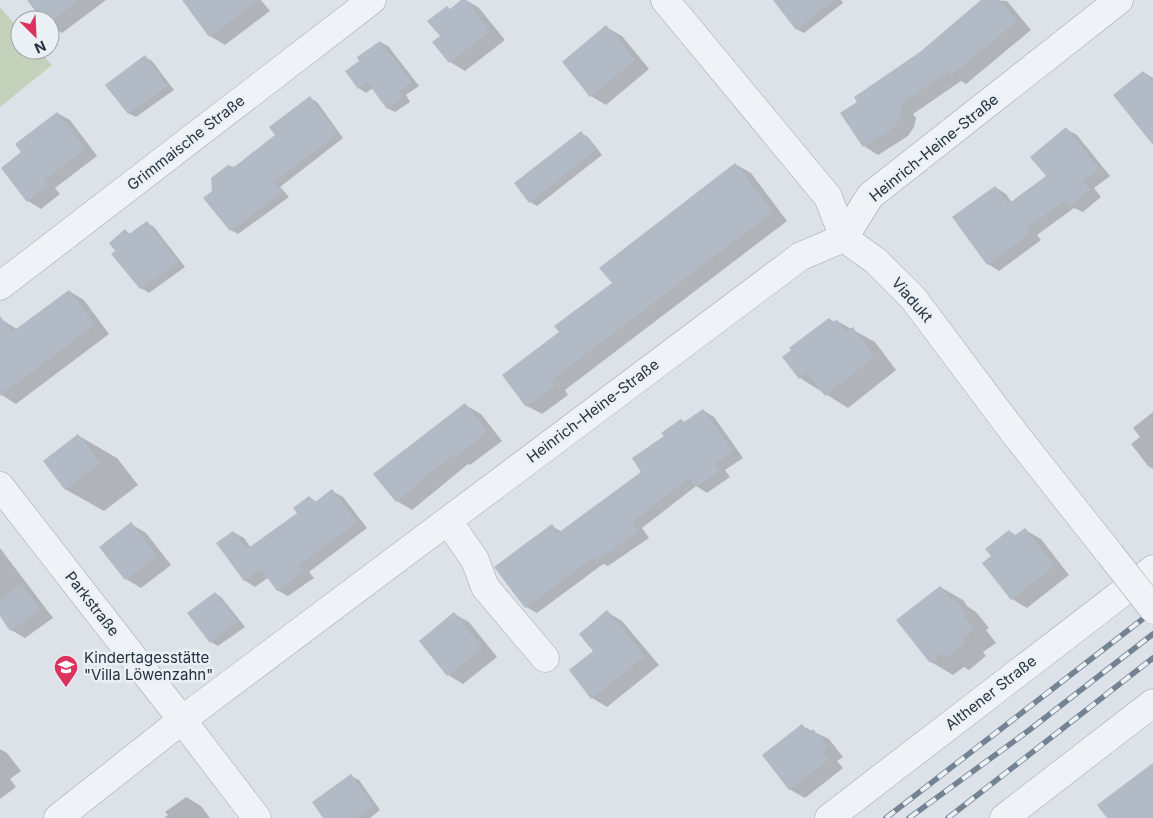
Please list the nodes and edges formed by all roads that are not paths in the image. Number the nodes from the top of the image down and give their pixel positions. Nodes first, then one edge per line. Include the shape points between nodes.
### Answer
1 (372, 0) edge
2 (665, 0) edge
3 (1119, 0) edge
4 (844, 238) junction
5 (0, 286) edge
6 (0, 486) edge
7 (448, 521) junction
8 (1153, 569) edge
9 (1153, 609) edge
10 (545, 658) dead end
11 (1153, 703) edge
12 (182, 720) junction
13 (58, 818) edge
14 (257, 818) edge
15 (829, 818) edge
16 (1004, 818) edge

1 - 5 street, Grimmaische Straße
2 - 4 street via 828,197
3 - 4 street, Heinrich-Heine-Straße via 870,196
4 - 7 street, Heinrich-Heine-Straße via 801,256
4 - 9 street, Viadukt, bridge via 876,261 913,298
6 - 12 street, Parkstraße
7 - 10 street via 476,560 485,587
7 - 12 street, Heinrich-Heine-Straße
8 - 15 street, Althener Straße
11 - 16 street
12 - 13 street, Heinrich-Heine-Straße
12 - 14 street, Parkstraße

